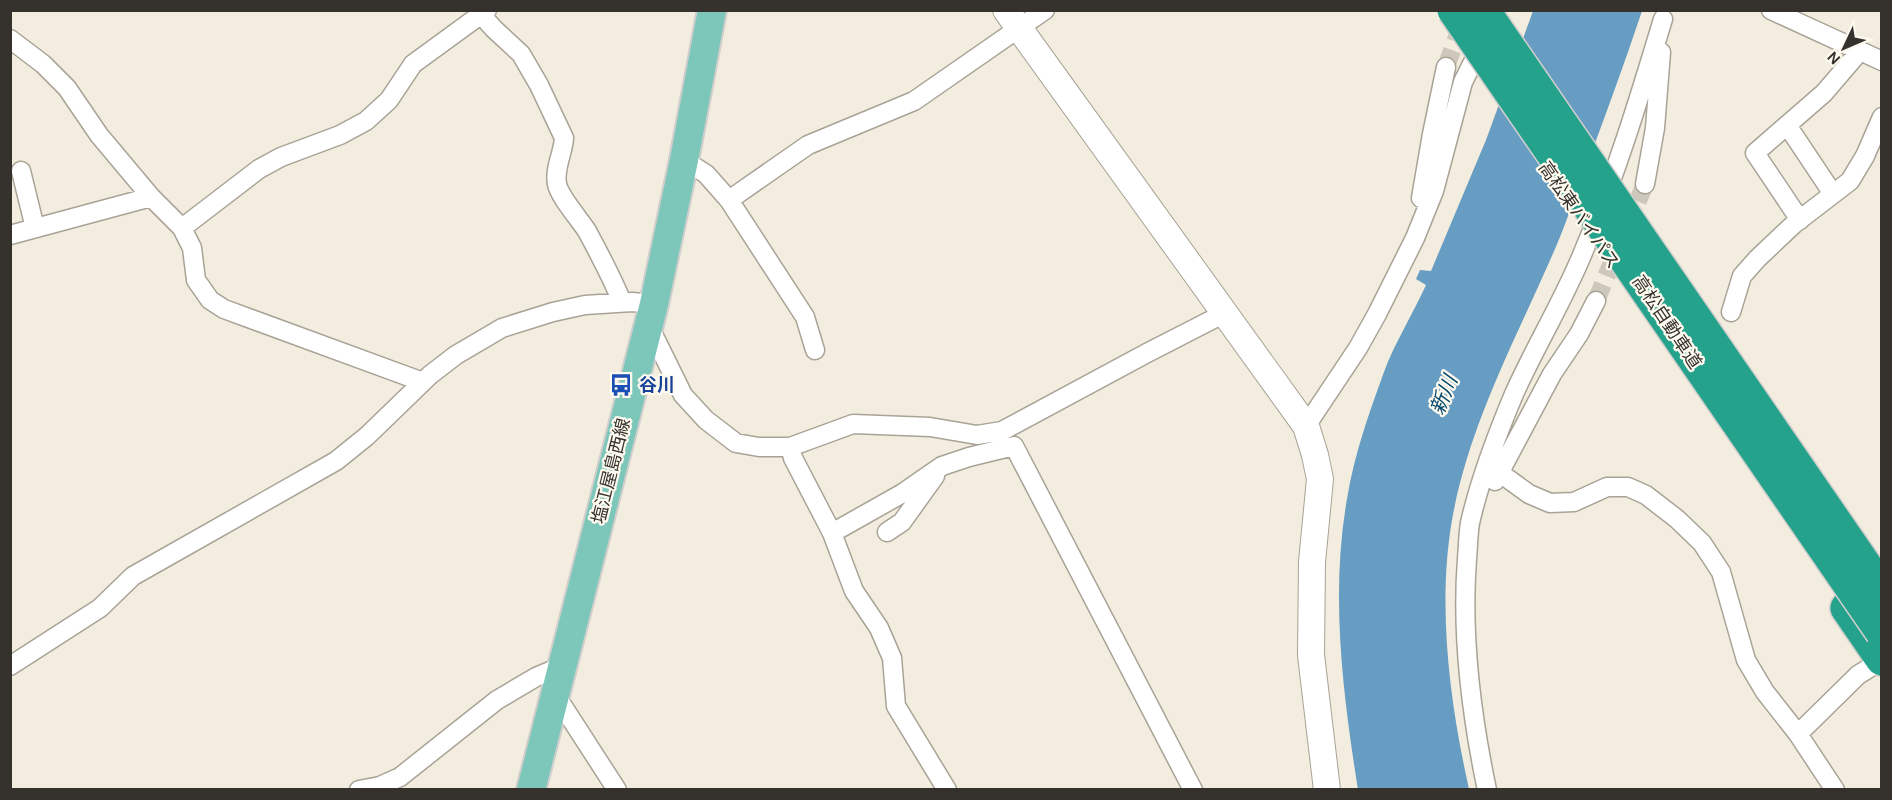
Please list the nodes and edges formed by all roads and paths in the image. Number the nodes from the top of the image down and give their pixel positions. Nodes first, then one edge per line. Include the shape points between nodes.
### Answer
1 (712, 10) edge
2 (1045, 10) edge
3 (1437, 10) edge
4 (1454, 10) edge
5 (1771, 10) edge
6 (482, 12) edge
7 (1495, 14) edge
8 (1664, 15) edge
9 (1012, 20) edge
10 (10, 39) edge
11 (1860, 51) junction
12 (1881, 61) edge
13 (1466, 67) junction
14 (1881, 117) edge
15 (1787, 125) junction
16 (684, 160) junction
17 (1609, 170) junction
18 (21, 171) dead end
19 (1645, 184) tunnel mouth
20 (1833, 194) junction
21 (151, 197) junction
22 (729, 200) junction
23 (1800, 220) junction
24 (1584, 223) junction
25 (35, 228) junction
26 (182, 228) junction
27 (10, 235) edge
28 (1415, 238) junction
29 (1596, 301) tunnel mouth
30 (1218, 303) junction
31 (641, 310) junction
32 (1731, 312) dead end
33 (815, 350) dead end
34 (423, 382) junction
35 (1306, 426) junction
36 (1002, 431) junction
37 (790, 447) junction
38 (942, 466) junction
39 (1500, 473) junction
40 (1470, 524) junction
41 (887, 532) dead end
42 (832, 533) junction
43 (1881, 565) edge
44 (1881, 590) edge
45 (1881, 632) edge
46 (1881, 659) edge
47 (10, 666) edge
48 (562, 666) junction
49 (555, 694) junction
50 (1798, 734) junction
51 (359, 789) edge
52 (531, 789) edge
53 (617, 789) edge
54 (947, 789) edge
55 (1193, 789) edge
56 (1327, 789) edge
57 (1487, 789) edge
58 (1835, 789) edge

1 - 16 main road, 塩江屋島西線
2 - 9 street
3 - 13 highway, 高松東バイパス
4 - 45 highway, 高松自動車道, bridge
5 - 11 street
6 - 26 street via 412,64 389,100 366,121 259,169
6 - 31 street via 521,54 564,138 556,170 557,187 612,277
7 - 17 highway
7 - 44 highway, 高松自動車道, bridge
8 - 17 street via 1632,124
8 - 19 street via 1655,128
9 - 22 street via 914,101 808,144
9 - 30 street
10 - 21 street via 67,88 99,135
11 - 12 street
11 - 15 street via 1824,93
13 - 24 highway, 高松東バイパス
13 - 28 street via 1434,191
13 - 28 street via 1432,134
14 - 20 street via 1850,181
15 - 20 street
15 - 23 street via 1755,153
16 - 22 street via 706,174
16 - 31 main road, 塩江屋島西線
17 - 24 street
17 - 43 highway
18 - 25 street
20 - 23 street
21 - 25 street
21 - 26 street
22 - 33 street via 805,317
23 - 32 street via 1742,276
24 - 40 street via 1570,280 1514,394
24 - 46 highway, 高松東バイパス
25 - 27 street
26 - 34 street via 192,248 196,280 210,300 224,309
28 - 35 street via 1358,348
29 - 39 street
30 - 35 street
30 - 36 street via 1147,352
31 - 34 street via 585,305 502,328 456,355
31 - 37 street via 683,395 706,420 736,443
31 - 48 main road, 塩江屋島西線
34 - 47 street via 336,461 133,576 100,608
35 - 56 street via 1320,479 1312,562 1311,655
36 - 37 street via 976,435 930,427 853,424
36 - 38 street via 951,455
37 - 42 street
38 - 41 street via 902,522
38 - 42 street
38 - 55 street via 1014,446
39 - 40 street
39 - 50 street via 1529,494 1550,503 1574,502 1607,487 1628,487 1646,495 1677,519 1702,543 1721,572 1746,660 1764,692
40 - 57 street via 1465,592 1468,669
42 - 54 street via 854,591 879,628 892,657 896,706
46 - 50 street via 1858,675
48 - 49 main road, 塩江屋島西線
48 - 51 street via 497,700 400,777 380,786
49 - 52 main road, 塩江屋島西線
49 - 53 street
50 - 58 street

